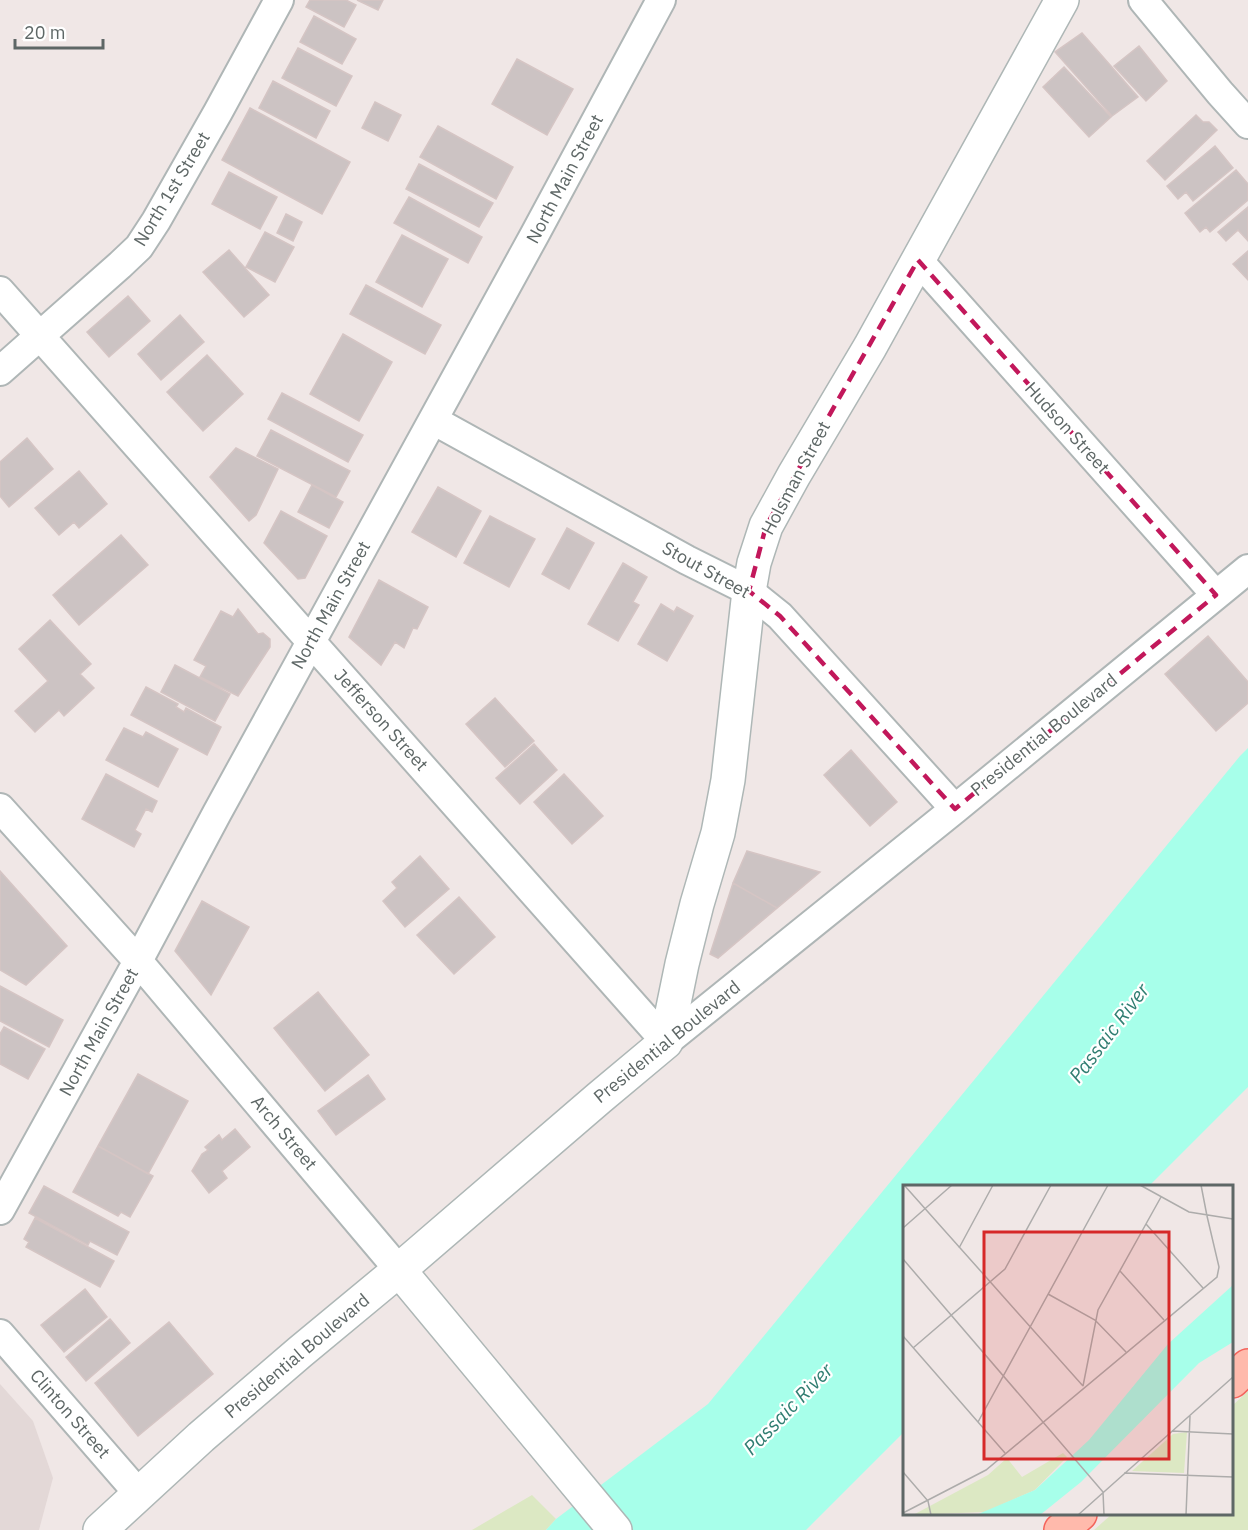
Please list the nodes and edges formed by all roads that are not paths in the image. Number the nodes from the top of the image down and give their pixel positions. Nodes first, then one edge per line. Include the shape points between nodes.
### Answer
1 (279, 0) edge
2 (661, 0) edge
3 (1062, 0) edge
4 (1143, 0) edge
5 (1248, 124) edge
6 (918, 260) junction
7 (0, 291) edge
8 (40, 335) junction
9 (0, 371) edge
10 (433, 420) junction
11 (1248, 569) edge
12 (749, 591) junction
13 (1216, 595) junction
14 (312, 641) junction
15 (0, 808) edge
16 (955, 809) junction
17 (138, 961) junction
18 (666, 1041) junction
19 (0, 1210) edge
20 (399, 1270) junction
21 (0, 1334) edge
22 (1248, 1366) edge
23 (1233, 1380) edge
24 (139, 1494) junction
25 (1079, 1515) edge
26 (100, 1530) edge
27 (615, 1530) edge
28 (1061, 1530) edge

1 - 8 street, North 1st Street via 139,247
2 - 10 street, North Main Street
3 - 6 street, Holsman Street
4 - 5 street
6 - 12 street, Holsman Street via 766,526
6 - 13 street, Hudson Street
7 - 8 street, Jefferson Street
8 - 9 street, North 1st Street
8 - 14 street, Jefferson Street
10 - 12 street, Stout Street
10 - 14 street, North Main Street
11 - 13 street, Presidential Boulevard
12 - 16 street, Stout Street via 780,616
12 - 18 street, Holsman Street via 728,780
13 - 16 street, Presidential Boulevard
14 - 17 street, North Main Street
14 - 18 street, Jefferson Street
15 - 17 street, Arch Street
16 - 18 street, Presidential Boulevard
17 - 19 street, North Main Street
17 - 20 street, Arch Street
18 - 20 street, Presidential Boulevard
20 - 24 street, Presidential Boulevard
20 - 27 street, Arch Street
21 - 24 street, Clinton Street
22 - 23 main road
24 - 26 street, Presidential Boulevard
25 - 28 main road

